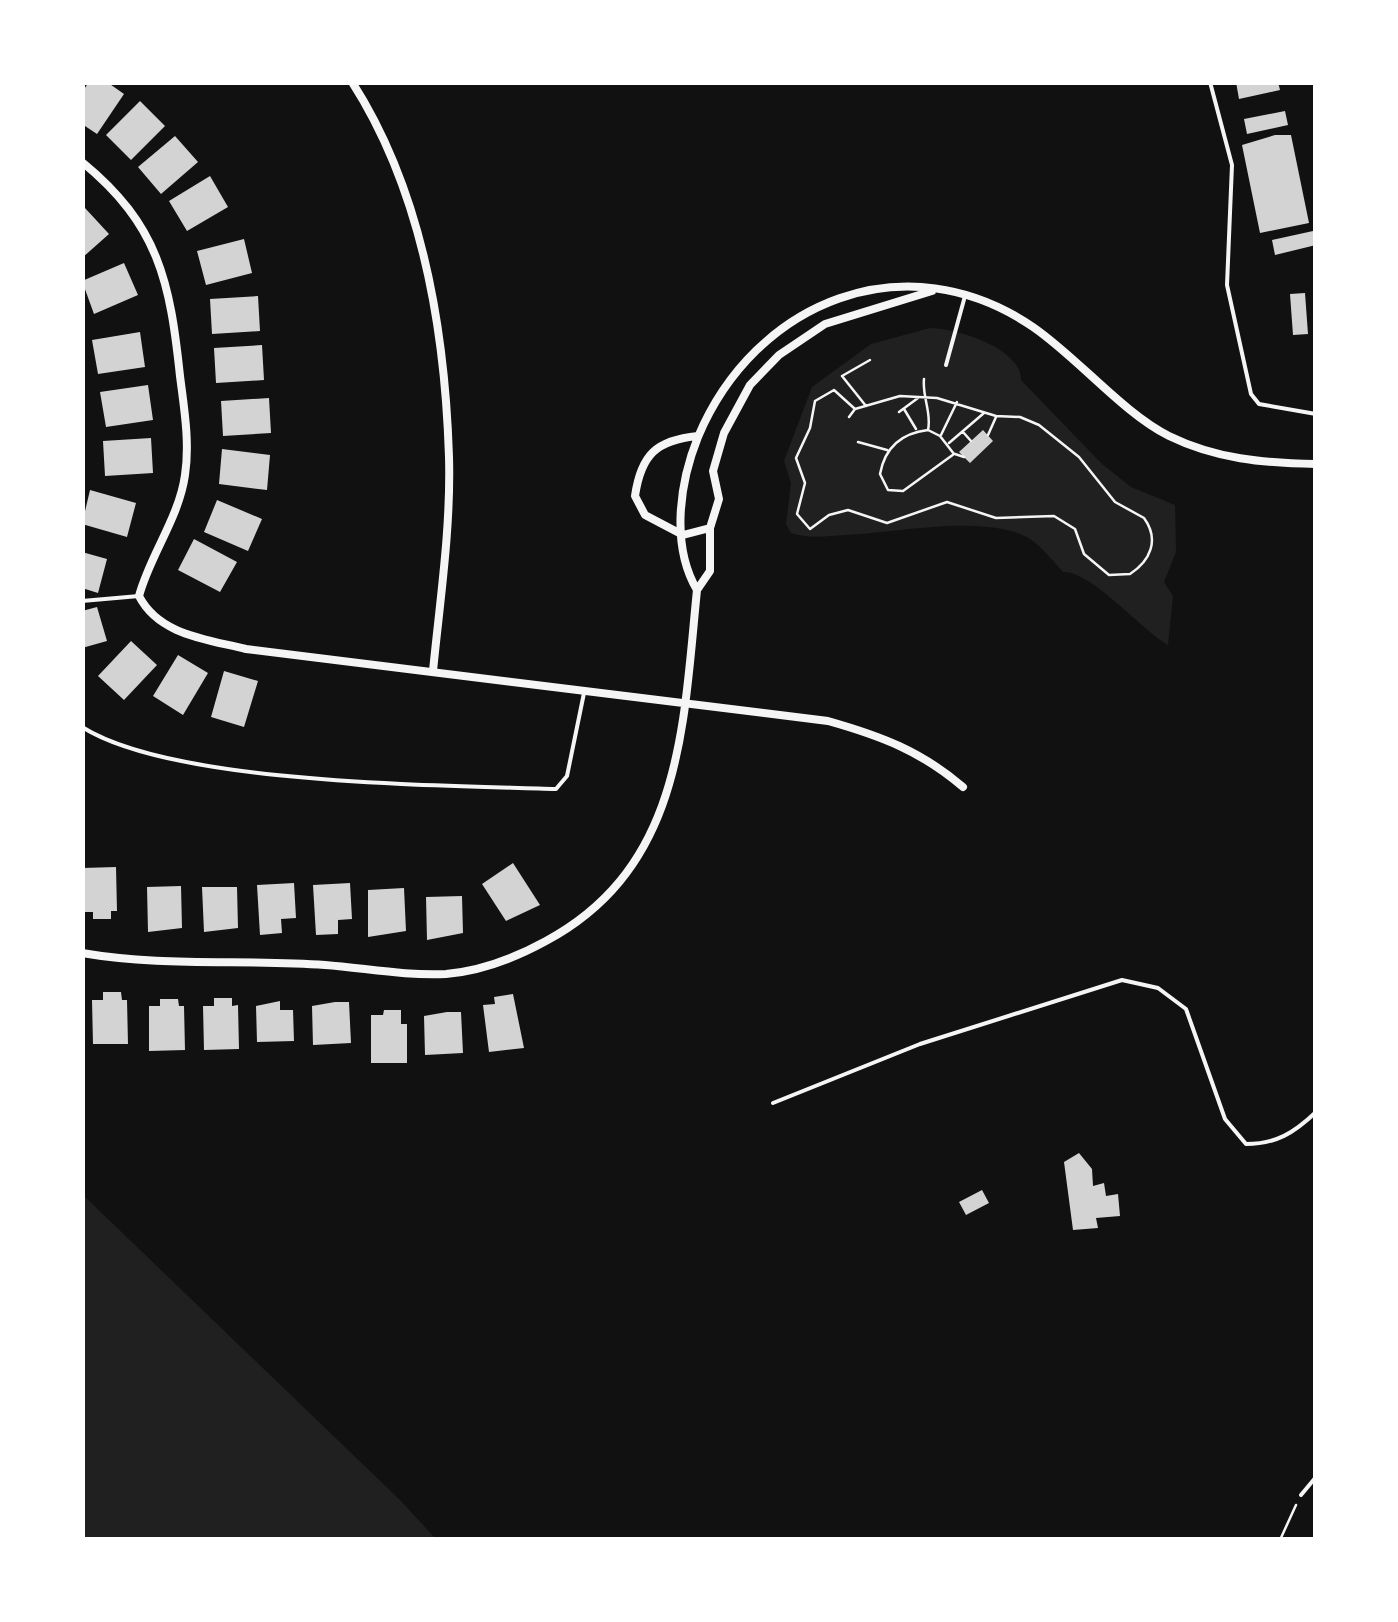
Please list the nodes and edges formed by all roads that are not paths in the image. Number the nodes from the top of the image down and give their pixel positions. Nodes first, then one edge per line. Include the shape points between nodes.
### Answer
1 (352, 82) edge
2 (1210, 82) edge
3 (82, 162) edge
4 (932, 291) junction
5 (965, 296) junction
6 (946, 365) dead end
7 (1316, 414) edge
8 (698, 436) junction
9 (1316, 464) edge
10 (710, 528) junction
11 (683, 534) junction
12 (697, 590) junction
13 (139, 596) junction
14 (82, 601) edge
15 (432, 671) junction
16 (585, 689) junction
17 (685, 700) junction
18 (82, 727) edge
19 (963, 787) dead end
20 (82, 953) edge
21 (772, 1103) dead end
22 (1316, 1112) edge
23 (1316, 1477) edge
24 (1300, 1495) road end

1 - 15 street via 393,161 429,280 449,456
2 - 7 lane via 1232,165 1227,285 1251,394 1259,404
3 - 13 street via 115,189 146,230 173,312 186,477
4 - 5 street
4 - 8 street via 888,284 850,292 788,322 740,366
4 - 10 street via 825,324 750,385 713,470 719,499
5 - 6 lane
5 - 9 street via 1030,325 1166,434 1212,454 1261,464
8 - 11 street via 679,502
8 - 11 street via 653,448 638,471 635,496 645,515
10 - 11 street
10 - 12 street via 710,571
11 - 12 street via 686,572
12 - 17 street
13 - 14 lane
13 - 15 street via 149,616 179,631 246,649
15 - 16 street
16 - 17 street
16 - 18 lane via 567,776 556,789 423,785 175,760 104,741
17 - 19 street via 828,721 895,740
17 - 20 street via 676,765 646,846 611,893 571,928 529,951 446,974 130,962
21 - 22 lane via 920,1044 1122,980 1158,988 1186,1009 1225,1119 1246,1144 1270,1144
23 - 24 lane

